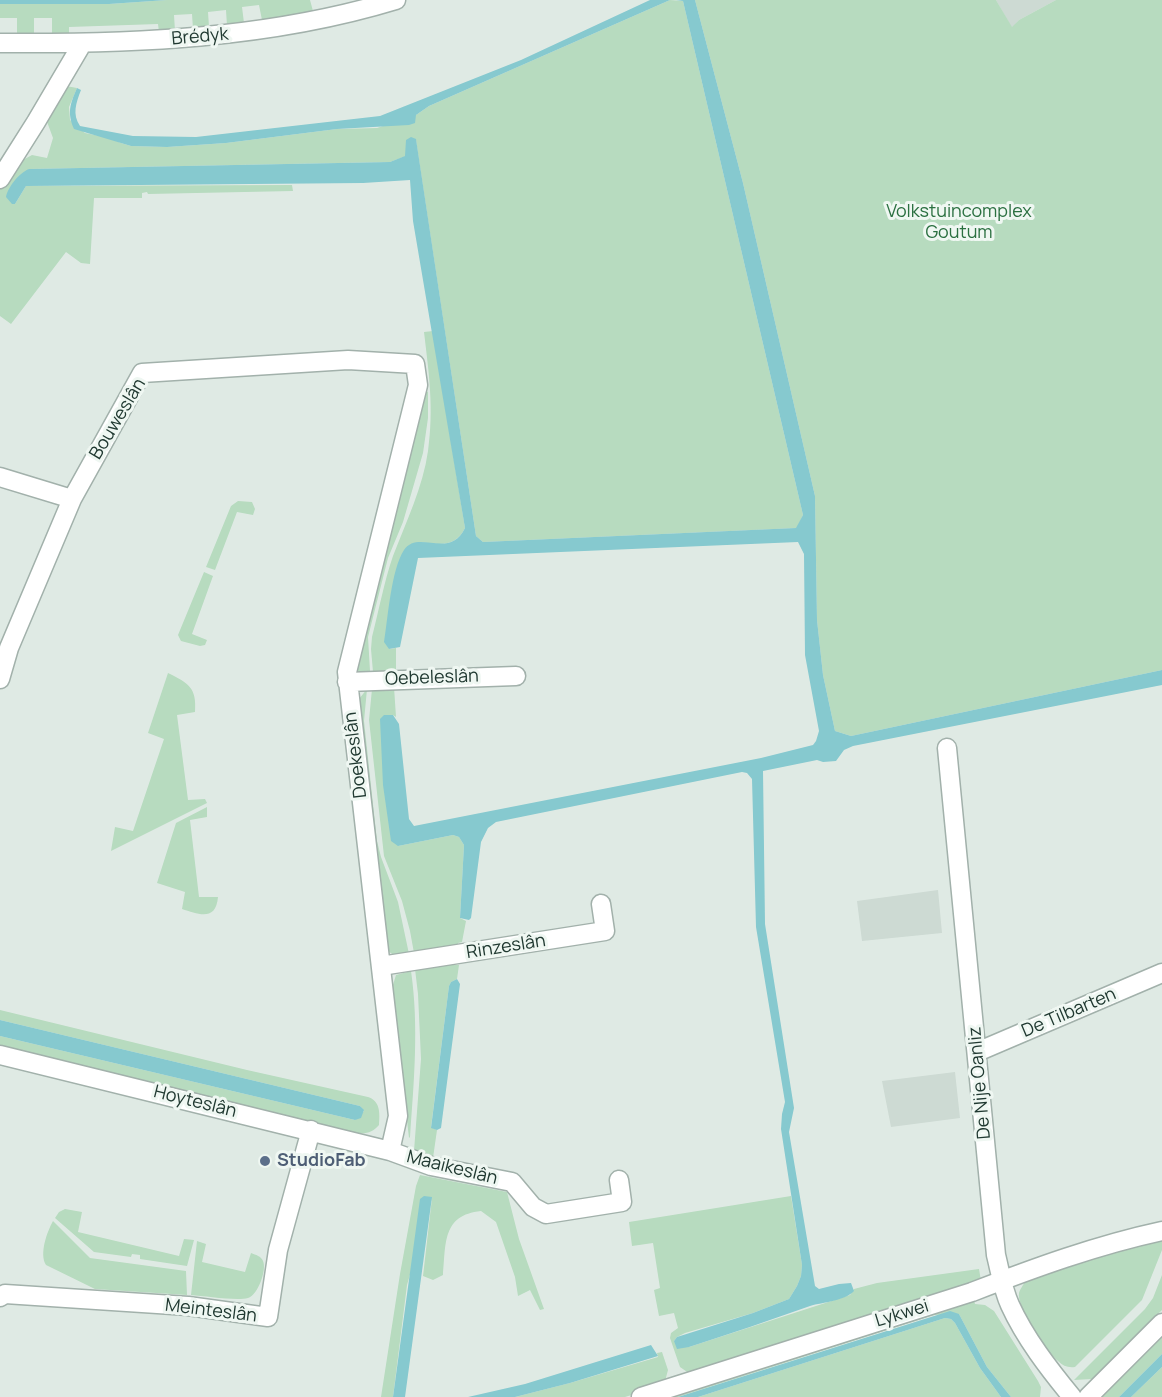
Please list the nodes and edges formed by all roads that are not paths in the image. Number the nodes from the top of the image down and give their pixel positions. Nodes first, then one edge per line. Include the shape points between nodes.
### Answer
1 (396, 0) edge
2 (0, 43) edge
3 (82, 44) junction
4 (0, 179) edge
5 (415, 364) joint
6 (0, 477) edge
7 (72, 499) junction
8 (516, 676) dead end
9 (0, 679) edge
10 (347, 682) junction
11 (947, 748) dead end
12 (600, 904) dead end
13 (381, 966) junction
14 (1162, 973) edge
15 (977, 1052) junction
16 (0, 1054) edge
17 (311, 1130) junction
18 (390, 1151) junction
19 (619, 1180) dead end
20 (1162, 1231) edge
21 (1003, 1281) junction
22 (0, 1297) edge
23 (1162, 1323) edge
24 (640, 1397) edge
25 (1072, 1397) edge
26 (1088, 1397) edge

1 - 3 street, Brédyk via 314,21 229,35
2 - 3 street, Brédyk
3 - 4 street
5 - 7 street, Bouweslân via 348,360 142,373
5 - 10 street, Doekeslân via 418,385
6 - 7 street
7 - 9 street, Bouweslân via 9,648
8 - 10 street, Oebeleslân
10 - 13 street, Doekeslân
11 - 15 street, De Nije Oanliz
12 - 13 street, Rinzeslân via 605,931
13 - 18 street, Doekeslân via 398,1116
14 - 15 street, De Tilbarten
15 - 21 street, De Nije Oanliz via 996,1255
16 - 17 street, Hoyteslân
17 - 18 street, Hoyteslân
17 - 22 street, Meinteslân via 278,1250 268,1317 188,1306 5,1294
18 - 19 street, Maaikeslân via 432,1166 512,1182 533,1207 546,1214 622,1202
20 - 21 street, Lykwei
21 - 24 street, Lykwei
21 - 25 street, De Nije Oanliz via 1019,1323
23 - 26 street

